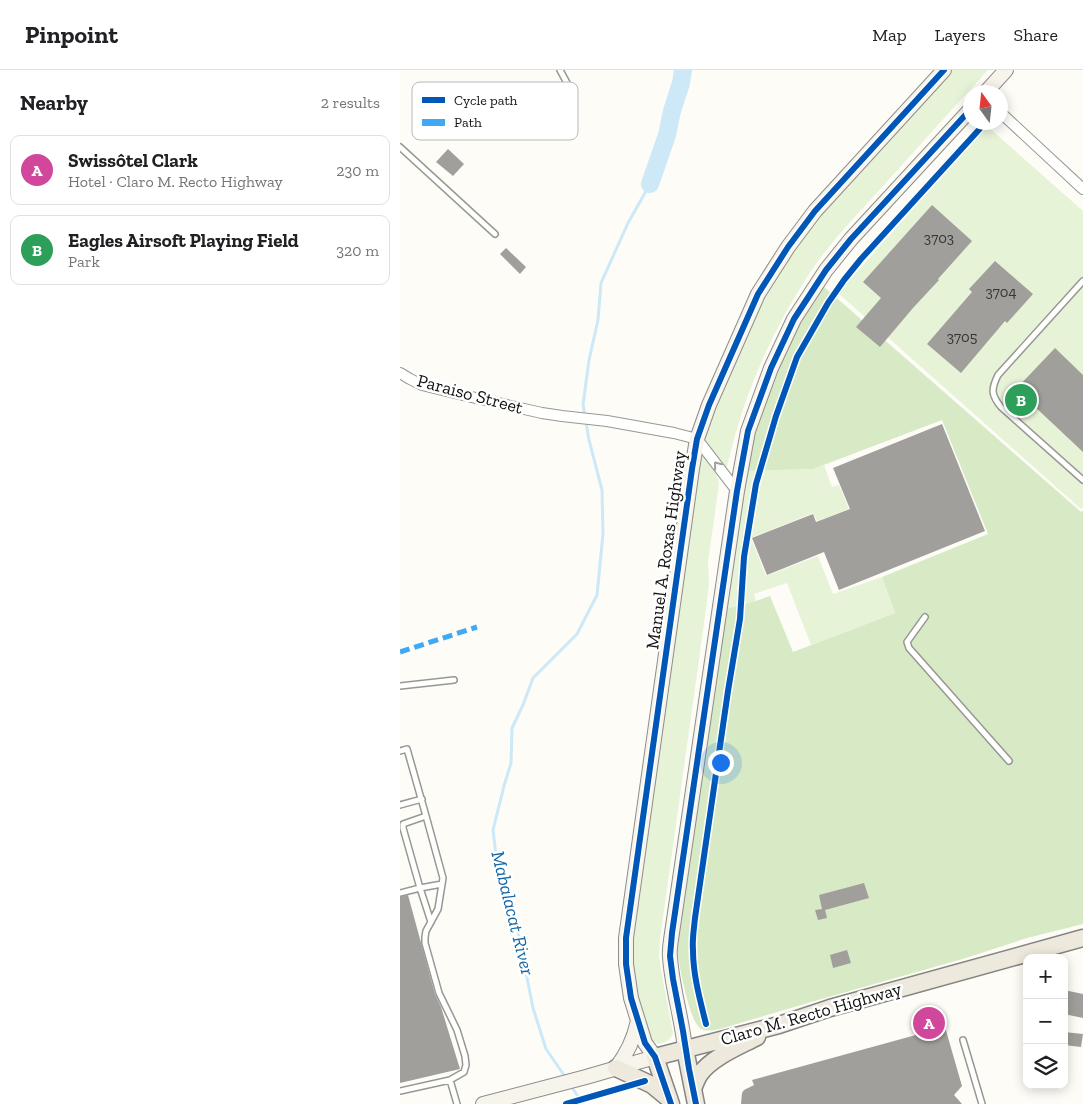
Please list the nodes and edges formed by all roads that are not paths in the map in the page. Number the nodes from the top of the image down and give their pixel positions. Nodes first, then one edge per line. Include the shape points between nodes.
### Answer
1 (560, 70) edge
2 (944, 70) edge
3 (1006, 70) edge
4 (566, 82) edge
5 (992, 85) edge
6 (963, 118) edge
7 (1008, 119) edge
8 (400, 147) edge
9 (1083, 188) edge
10 (495, 234) dead end
11 (1083, 281) edge
12 (400, 373) edge
13 (697, 439) junction
14 (1083, 480) edge
15 (737, 491) junction
16 (925, 617) dead end
17 (454, 680) dead end
18 (400, 686) edge
19 (400, 751) edge
20 (1009, 761) dead end
21 (422, 799) junction
22 (400, 805) edge
23 (426, 816) junction
24 (442, 884) junction
25 (420, 888) junction
26 (400, 893) edge
27 (431, 922) junction
28 (1083, 938) edge
29 (638, 1020) junction
30 (779, 1025) junction
31 (963, 1040) dead end
32 (686, 1049) junction
33 (655, 1058) junction
34 (616, 1068) junction
35 (450, 1080) junction
36 (400, 1091) edge
37 (695, 1096) edge
38 (670, 1102) edge
39 (457, 1104) edge
40 (483, 1104) edge
41 (982, 1104) edge

1 - 4 lane
2 - 13 main road, Manuel A. Roxas Highway via 815,211 788,247 758,294
3 - 5 main road
6 - 15 main road via 851,239 794,319 771,368 748,431
7 - 9 street
8 - 10 lane
11 - 14 lane via 998,375 992,388 1001,407
12 - 13 street, Paraiso Street via 435,389 542,413 607,421
15 -> 13 street
13 - 29 main road, Manuel A. Roxas Highway via 626,938 626,964
15 - 32 main road via 672,933 670,956
16 - 20 lane via 908,642 909,648
17 - 18 lane
19 - 21 lane via 407,749
21 - 22 lane
21 - 23 lane
23 - 24 lane
23 - 25 lane via 403,826
24 - 25 lane
24 - 27 lane via 438,909
25 - 26 lane
25 - 27 lane
27 - 35 lane via 425,943 439,993 457,1030 465,1056 464,1072
28 - 30 main road, Claro M. Recto Highway
29 - 33 main road, Manuel A. Roxas Highway via 645,1043
29 - 34 main road via 630,1048
30 - 32 main road, Claro M. Recto Highway
30 - 37 main road via 704,1069 699,1075
31 - 41 lane
32 - 33 main road, Claro M. Recto Highway
32 - 37 main road
33 - 34 main road, Claro M. Recto Highway
33 - 38 main road, Manuel A. Roxas Highway
34 - 38 main road via 652,1085
34 - 40 main road, Claro M. Recto Highway
35 - 36 lane
35 - 39 lane

